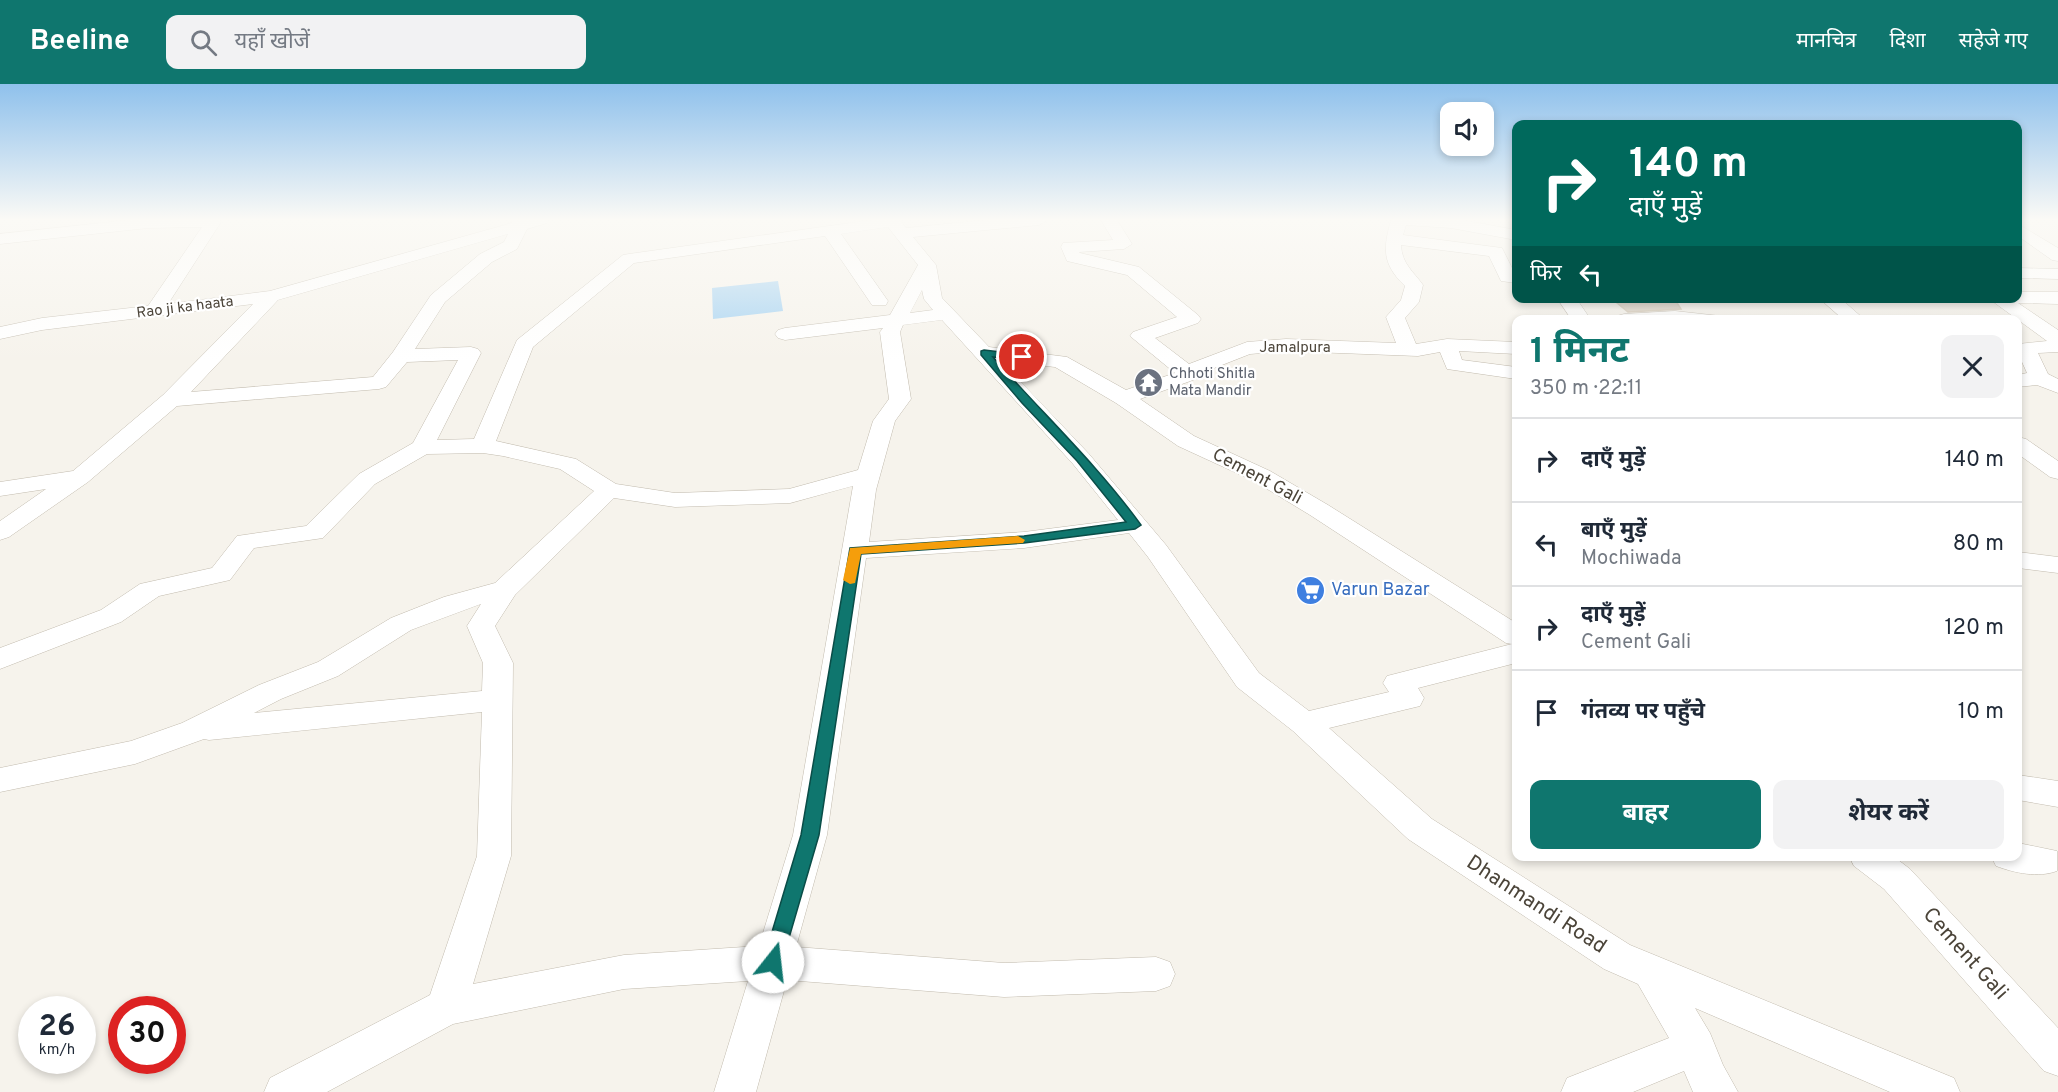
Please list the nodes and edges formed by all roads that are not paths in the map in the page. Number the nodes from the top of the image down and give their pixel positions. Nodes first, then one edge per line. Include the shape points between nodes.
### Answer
1 (185, 267) edge
2 (372, 267) edge
3 (475, 267) edge
4 (618, 267) edge
5 (856, 267) edge
6 (925, 267) edge
7 (927, 267) edge
8 (1116, 267) edge
9 (1399, 267) edge
10 (1503, 267) edge
11 (2022, 273) edge
12 (2058, 274) edge
13 (1512, 278) edge
14 (272, 296) junction
15 (2022, 298) edge
16 (2058, 298) edge
17 (1834, 303) edge
18 (2004, 303) edge
19 (888, 311) junction
20 (154, 312) junction
21 (946, 314) junction
22 (1850, 315) edge
23 (0, 333) edge
24 (785, 334) dead end
25 (2058, 339) edge
26 (1448, 345) junction
27 (2058, 346) edge
28 (1512, 348) edge
29 (1413, 349) junction
30 (984, 353) junction
31 (401, 356) junction
32 (1187, 372) junction
33 (1512, 372) edge
34 (2022, 381) edge
35 (2049, 382) edge
36 (1124, 398) junction
37 (171, 400) junction
38 (483, 446) junction
39 (422, 447) junction
40 (2022, 449) edge
41 (2058, 472) edge
42 (868, 475) junction
43 (80, 477) junction
44 (0, 489) edge
45 (609, 490) junction
46 (1135, 525) junction
47 (0, 532) edge
48 (855, 551) junction
49 (2022, 561) edge
50 (2058, 566) edge
51 (505, 589) junction
52 (1512, 633) edge
53 (1512, 654) edge
54 (0, 659) edge
55 (497, 700) junction
56 (1304, 723) junction
57 (193, 731) junction
58 (0, 780) edge
59 (2022, 789) edge
60 (2058, 794) edge
61 (2022, 858) edge
62 (1882, 861) edge
63 (2045, 861) dead end
64 (773, 962) junction
65 (1651, 970) junction
66 (1156, 974) dead end
67 (446, 1007) junction
68 (1696, 1047) junction
69 (2058, 1057) edge
70 (285, 1092) edge
71 (735, 1092) edge
72 (1582, 1092) edge
73 (1717, 1092) edge
74 (1939, 1092) edge

1 - 20 street
2 - 14 street, Rao ji ka haata
3 - 31 street via 438,299
4 - 38 street via 524,344
5 - 19 street
6 - 19 street
7 - 21 street, Dhanmandi Road via 933,299
8 - 32 street via 1133,271 1191,319 1140,336
9 - 29 street via 1414,285 1410,302 1395,317
10 - 13 street via 1507,277
11 - 12 street
14 - 20 street, Rao ji ka haata
14 - 37 street
15 - 16 street
17 - 22 street
18 - 25 street
19 - 21 street
19 - 24 street
19 - 42 street via 900,399 884,421
20 - 23 street, Rao ji ka haata via 42,324
21 - 30 street, Dhanmandi Road
26 - 28 street, Jamalpura
26 - 29 street, Jamalpura
26 - 33 street via 1454,364
27 - 35 street via 2025,348
29 - 32 street, Jamalpura via 1286,345 1247,348
30 - 36 street, Cement Gali via 1060,361
30 - 46 street, Dhanmandi Road
31 - 37 street via 379,383
31 - 39 street via 471,353
32 - 36 street, Jamalpura via 1189,375
34 - 35 street
36 - 52 street, Cement Gali via 1186,441 1262,476 1319,510
37 - 43 street
38 - 39 street
38 - 45 street via 568,464
39 - 54 street via 367,479 314,533 246,541 221,574 150,590 111,616
40 - 41 street
42 - 45 street via 790,496 675,500
42 - 48 street
43 - 44 street
43 - 47 street
45 - 51 street
46 - 48 street via 1024,540
46 - 56 street, Dhanmandi Road via 1248,680
48 - 64 street via 810,835
49 - 50 street
51 - 55 street via 481,626 498,663
51 - 57 street via 401,624 328,669 270,692
53 - 56 street via 1398,683 1409,698
55 - 57 street
55 - 67 street via 494,856
56 - 65 street, Dhanmandi Road via 1420,829 1617,957
57 - 58 street via 135,752
59 - 60 street
61 - 63 street
62 - 69 street, Cement Gali
64 - 66 street via 1004,980
64 - 67 street via 624,972
64 - 71 street
65 - 68 street
65 - 74 street, Dhanmandi Road
67 - 70 street
68 - 72 street
68 - 73 street via 1706,1076

